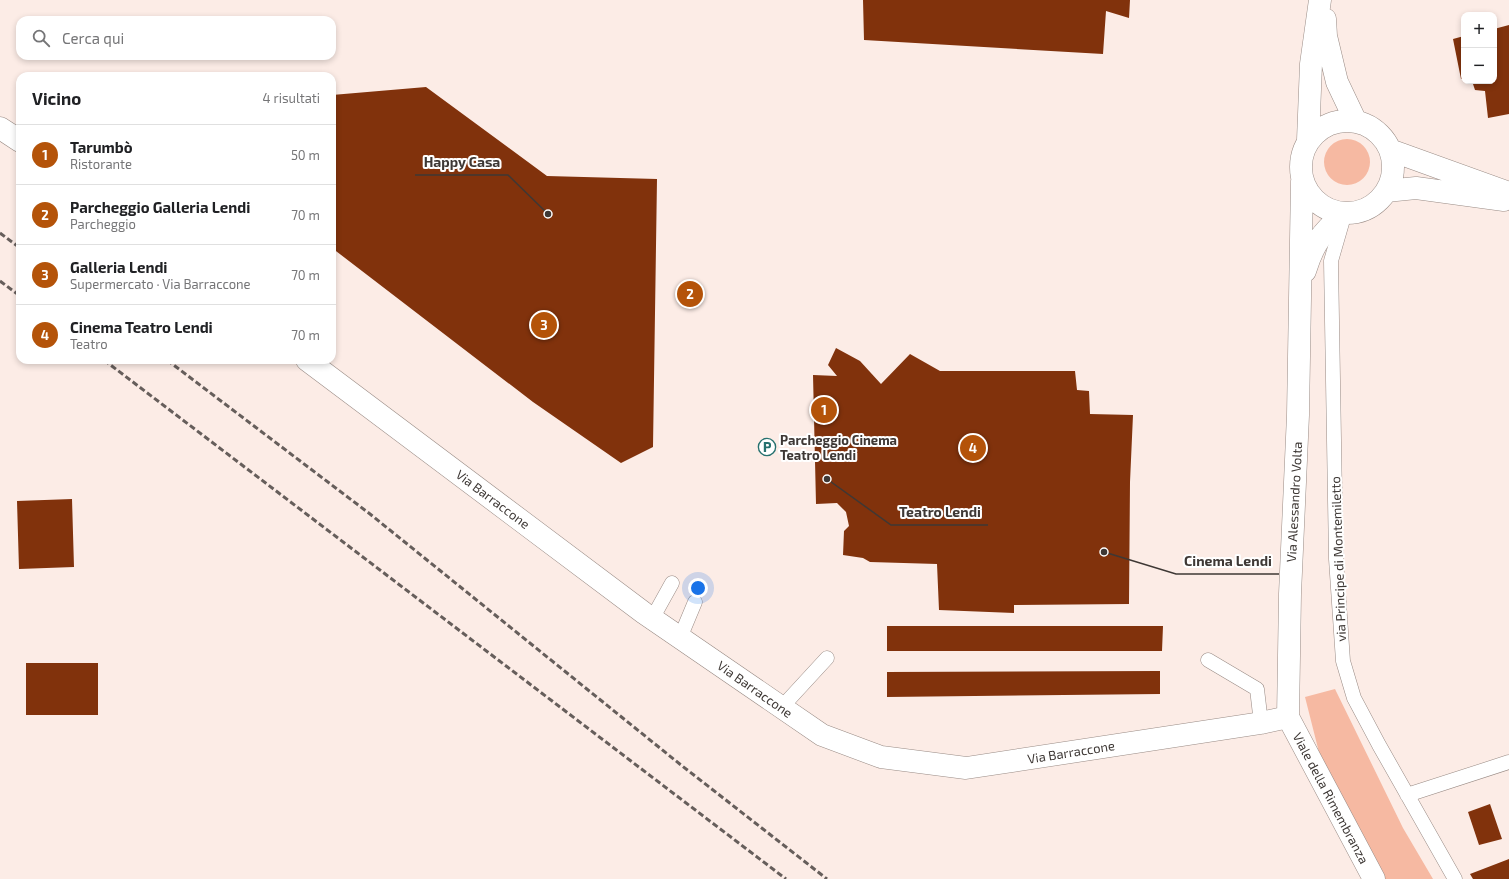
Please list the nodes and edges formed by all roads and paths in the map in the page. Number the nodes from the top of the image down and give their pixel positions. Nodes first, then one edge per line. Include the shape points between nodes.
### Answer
1 (1322, 0) edge
2 (1356, 122) junction
3 (0, 128) edge
4 (16, 138) edge
5 (1308, 140) junction
6 (1390, 150) junction
7 (1302, 182) junction
8 (1386, 192) junction
9 (1509, 193) edge
10 (1509, 201) edge
11 (1344, 214) junction
12 (1301, 288) junction
13 (312, 364) edge
14 (672, 583) dead end
15 (695, 602) dead end
16 (652, 619) junction
17 (680, 638) junction
18 (827, 658) dead end
19 (1208, 660) dead end
20 (781, 708) junction
21 (1288, 717) junction
22 (1261, 722) junction
23 (1509, 762) edge
24 (1407, 795) junction
25 (1374, 879) edge
26 (1455, 879) edge

1 - 2 street via 1326,36 1337,82
1 - 5 street via 1311,64
2 - 5 street via 1329,124
2 - 6 street via 1370,127 1382,137
3 - 4 street
5 - 7 street via 1302,153
6 - 8 street via 1393,164 1392,179
6 - 9 street
7 - 11 street via 1318,204
7 - 12 street, Via Alessandro Volta
8 - 10 street via 1416,188
8 - 11 street via 1368,208
11 - 12 street, Via Alessandro Volta via 1325,230 1311,253
11 - 24 lane, via Principe di Montemiletto via 1330,261 1336,559 1343,661 1354,698
12 - 21 street, Via Alessandro Volta
13 - 16 street, Via Barraccone
14 - 16 lane
15 - 17 lane
16 - 17 street, Via Barraccone
17 - 20 street, Via Barraccone
18 - 20 lane
19 - 22 lane via 1257,689
20 - 22 street, Via Barraccone via 822,735 881,757 966,768
21 - 22 street, Via Barraccone
21 - 25 street, Viale della Rimembranza
23 - 24 lane
24 - 26 lane, via Principe di Montemiletto

